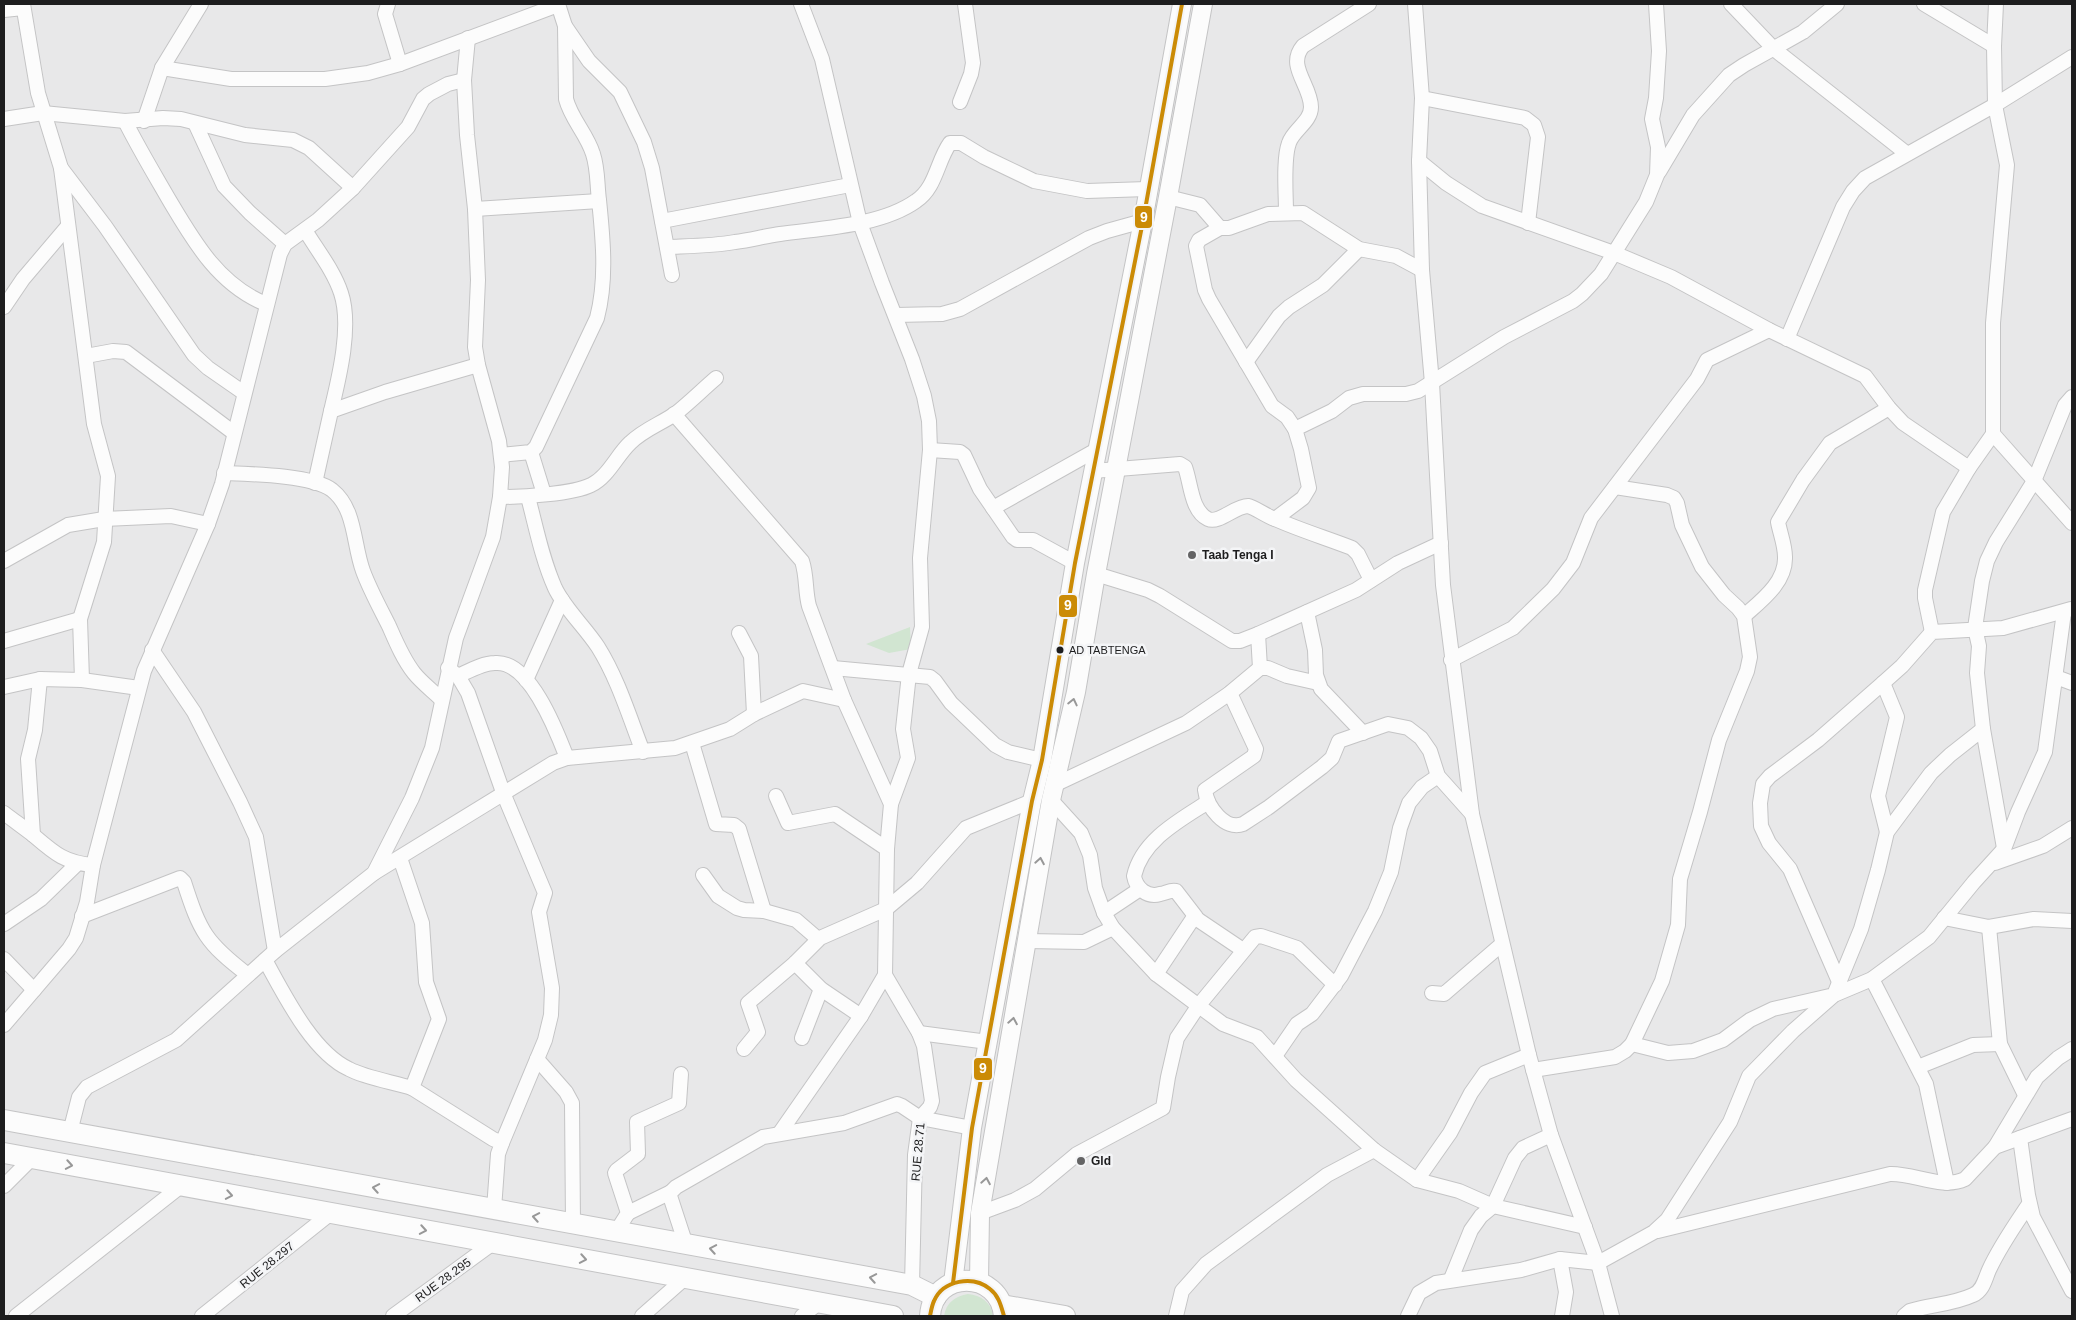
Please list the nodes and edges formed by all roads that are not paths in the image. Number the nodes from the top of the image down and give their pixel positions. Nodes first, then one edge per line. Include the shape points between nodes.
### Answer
1 (201, 4) edge
2 (388, 4) edge
3 (558, 4) edge
4 (801, 4) edge
5 (965, 4) edge
6 (1182, 4) edge
7 (1203, 4) edge
8 (1369, 4) edge
9 (1415, 4) edge
10 (1656, 4) edge
11 (1731, 4) edge
12 (1837, 4) edge
13 (1924, 4) edge
14 (1996, 4) edge
15 (23, 6) edge
16 (4, 10) edge
17 (565, 26) junction
18 (468, 38) junction
19 (1994, 46) junction
20 (1774, 49) junction
21 (2072, 57) edge
22 (400, 64) junction
23 (162, 68) junction
24 (464, 80) junction
25 (1422, 98) junction
26 (960, 102) dead end
27 (1996, 105) junction
28 (43, 113) junction
29 (4, 119) edge
30 (126, 121) junction
31 (144, 121) junction
32 (195, 123) junction
33 (1906, 154) junction
34 (1419, 161) junction
35 (61, 168) junction
36 (1657, 175) junction
37 (850, 185) junction
38 (353, 188) junction
39 (1147, 189) junction
40 (1168, 197) junction
41 (599, 201) junction
42 (475, 209) junction
43 (1286, 212) junction
44 (662, 221) junction
45 (1143, 221) junction
46 (860, 222) junction
47 (1528, 223) junction
48 (68, 226) junction
49 (1220, 228) junction
50 (305, 230) junction
51 (285, 244) junction
52 (667, 247) junction
53 (1359, 249) junction
54 (1614, 253) junction
55 (1422, 270) junction
56 (672, 274) dead end
57 (266, 304) junction
58 (4, 307) edge
59 (896, 315) junction
60 (1769, 330) junction
61 (1787, 339) junction
62 (86, 356) junction
63 (1246, 362) junction
64 (478, 365) junction
65 (716, 378) dead end
66 (1432, 383) junction
67 (244, 393) junction
68 (2072, 397) edge
69 (1889, 408) junction
70 (332, 411) junction
71 (674, 414) junction
72 (1295, 429) junction
73 (234, 433) junction
74 (1993, 434) junction
75 (1098, 449) junction
76 (930, 450) junction
77 (530, 452) junction
78 (501, 455) junction
79 (1969, 468) junction
80 (1116, 470) junction
81 (224, 472) junction
82 (1094, 472) junction
83 (2034, 481) junction
84 (315, 483) junction
85 (1615, 486) junction
86 (544, 494) junction
87 (500, 497) junction
88 (528, 497) junction
89 (993, 508) junction
90 (104, 518) junction
91 (1275, 520) junction
92 (2072, 523) edge
93 (208, 524) junction
94 (1441, 543) junction
95 (4, 561) edge
96 (1075, 563) junction
97 (1096, 574) junction
98 (1371, 580) junction
99 (562, 600) junction
100 (2068, 610) edge
101 (1307, 612) junction
102 (1744, 616) junction
103 (80, 619) junction
104 (1975, 628) junction
105 (1932, 632) junction
106 (739, 633) dead end
107 (1258, 634) junction
108 (4, 641) edge
109 (152, 650) junction
110 (1451, 660) junction
111 (833, 668) junction
112 (1260, 668) junction
113 (453, 672) junction
114 (910, 674) junction
115 (2056, 676) junction
116 (40, 679) junction
117 (82, 680) junction
118 (526, 680) junction
119 (1318, 683) junction
120 (1883, 683) junction
121 (2072, 683) edge
122 (4, 687) edge
123 (139, 688) junction
124 (1230, 693) junction
125 (442, 700) junction
126 (844, 700) junction
127 (754, 714) junction
128 (1982, 729) junction
129 (1363, 733) junction
130 (692, 743) junction
131 (643, 752) junction
132 (568, 758) junction
133 (1042, 760) junction
134 (1438, 776) junction
135 (1052, 792) junction
136 (504, 795) junction
137 (776, 796) dead end
138 (1032, 801) junction
139 (1208, 802) junction
140 (891, 804) junction
141 (4, 813) edge
142 (1472, 814) junction
143 (2072, 828) edge
144 (1887, 832) junction
145 (33, 835) junction
146 (887, 849) junction
147 (2004, 849) junction
148 (400, 858) junction
149 (77, 864) junction
150 (93, 865) junction
151 (1989, 866) junction
152 (374, 873) junction
153 (703, 875) dead end
154 (1140, 889) junction
155 (886, 909) junction
156 (764, 910) junction
157 (1104, 913) junction
158 (82, 916) junction
159 (1196, 917) junction
160 (1944, 918) junction
161 (2072, 921) edge
162 (4, 924) edge
163 (1989, 927) junction
164 (1112, 928) junction
165 (818, 939) junction
166 (1027, 941) junction
167 (1502, 944) junction
168 (1243, 950) junction
169 (270, 956) junction
170 (4, 959) edge
171 (795, 963) junction
172 (1156, 974) junction
173 (248, 975) junction
174 (885, 975) junction
175 (1872, 979) junction
176 (1335, 984) junction
177 (821, 989) junction
178 (1837, 989) junction
179 (34, 990) junction
180 (1432, 993) dead end
181 (1199, 1005) junction
182 (861, 1016) junction
183 (4, 1026) edge
184 (919, 1033) junction
185 (802, 1038) dead end
186 (988, 1042) junction
187 (1632, 1044) junction
188 (2000, 1044) junction
189 (744, 1049) dead end
190 (2072, 1049) edge
191 (1529, 1055) junction
192 (1275, 1056) junction
193 (537, 1059) junction
194 (1918, 1067) junction
195 (1533, 1070) junction
196 (681, 1074) dead end
197 (412, 1088) junction
198 (2025, 1095) junction
199 (920, 1118) junction
200 (2072, 1119) edge
201 (4, 1120) edge
202 (972, 1128) junction
203 (70, 1132) junction
204 (779, 1134) junction
205 (1552, 1135) junction
206 (2020, 1138) junction
207 (502, 1143) junction
208 (1995, 1147) junction
209 (1374, 1150) junction
210 (4, 1153) edge
211 (32, 1158) junction
212 (1417, 1180) junction
213 (1947, 1183) junction
214 (4, 1186) edge
215 (181, 1186) junction
216 (671, 1192) junction
217 (2029, 1204) junction
218 (1493, 1206) junction
219 (494, 1209) junction
220 (331, 1213) junction
221 (628, 1213) junction
222 (980, 1213) junction
223 (573, 1224) junction
224 (1585, 1227) junction
225 (616, 1232) junction
226 (1654, 1232) junction
227 (493, 1243) junction
228 (686, 1244) junction
229 (1560, 1258) junction
230 (1598, 1263) junction
231 (685, 1278) junction
232 (1451, 1279) junction
233 (978, 1282) junction
234 (953, 1283) junction
235 (912, 1285) junction
236 (2072, 1291) edge
237 (936, 1296) junction
238 (819, 1303) junction
239 (1003, 1310) edge
240 (16, 1316) edge
241 (202, 1316) edge
242 (394, 1316) edge
243 (642, 1316) edge
244 (802, 1316) edge
245 (893, 1316) edge
246 (930, 1316) edge
247 (1065, 1316) edge
248 (1176, 1316) edge
249 (1408, 1316) edge
250 (1562, 1316) edge
251 (1612, 1316) edge
252 (1904, 1316) edge

1 - 23 street
2 - 22 street via 385,14
3 - 17 street
3 - 18 street
4 - 37 street via 822,59
5 - 26 street via 973,63
6 - 39 street
7 - 40 street
8 - 43 street via 1296,53 1311,107 1309,115 1289,141
9 - 25 street
10 - 36 street via 1659,51 1652,119 1659,157
11 - 20 street
12 - 20 street via 1803,32
13 - 19 street
14 - 19 street
15 - 16 street
15 - 28 street
17 - 41 street via 566,99 593,154
17 - 44 street via 589,60 625,100 652,168
18 - 22 street
18 - 24 street
19 - 27 street
20 - 33 street
20 - 36 street via 1729,75 1693,115
21 - 27 street
22 - 23 street via 368,73 312,80 231,79
23 - 31 street
24 - 38 street via 448,84 423,99 408,128
24 - 42 street
25 - 34 street
25 - 47 street via 1525,118 1534,125 1538,137
27 - 33 street
27 - 74 street via 2007,165 1993,323
28 - 29 street
28 - 30 street
28 - 35 street
30 - 31 street
30 - 57 street via 160,185 210,263 247,296
31 - 32 street via 163,118
32 - 38 street via 245,136 302,143
32 - 51 street via 224,186
33 - 61 street via 1865,178 1853,191 1843,207
34 - 47 street via 1472,201
34 - 55 street
35 - 48 street
35 - 67 street via 194,355
36 - 54 street via 1646,202
37 - 44 street
37 - 46 street
38 - 50 street
39 - 45 street
39 - 46 street via 1087,191 1034,181 953,142 946,149 925,194 916,202 893,213
40 - 49 street via 1200,205
40 - 80 street
41 - 42 street
41 - 77 street via 603,284 597,318 540,440
42 - 64 street
43 - 49 street
43 - 53 street via 1302,213
44 - 52 street
45 - 59 street via 1089,238 960,309 942,314
45 - 75 street
46 - 52 street via 724,244
46 - 59 street
47 - 54 street
48 - 58 street
48 - 62 street
49 - 63 street via 1199,240 1196,246 1205,290
50 - 51 street
50 - 70 street via 337,283 343,301 343,359
51 - 57 street
52 - 56 street
53 - 55 street via 1396,256
53 - 63 street via 1323,285 1279,316
54 - 60 street via 1671,277
54 - 66 street via 1602,274 1578,298 1504,337
55 - 66 street
57 - 67 street
59 - 76 street via 924,396
60 - 61 street
60 - 85 street via 1707,360 1697,379
61 - 69 street via 1865,376
62 - 73 street via 126,352
62 - 90 street via 94,424 108,476
63 - 72 street via 1272,406 1287,417
64 - 70 street
64 - 78 street
65 - 71 street
66 - 72 street via 1406,394 1377,393 1350,398
66 - 94 street
67 - 73 street
68 - 83 street via 2065,405
69 - 79 street via 1903,423
69 - 102 street via 1830,443 1810,469 1778,522 1785,556 1784,571 1771,591
70 - 84 street
71 - 86 street via 630,442 592,485
71 - 111 street via 802,561 805,593
72 - 91 street via 1309,488 1303,498
73 - 81 street
74 - 79 street
74 - 83 street
75 - 82 street
75 - 89 street
76 - 89 street via 964,455
76 - 114 street via 920,558 922,627
77 - 78 street
77 - 86 street
78 - 87 street
79 - 105 street via 1942,516 1925,598
80 - 82 street
80 - 91 street via 1180,464 1185,467 1195,503 1209,519 1215,520 1251,506
80 - 97 street
81 - 84 street
81 - 93 street
82 - 96 street
83 - 92 street
83 - 104 street via 1987,561
84 - 125 street via 331,490 346,504 362,570 398,645 415,675
85 - 102 street via 1674,498 1685,532 1702,567
85 - 110 street via 1587,526 1573,563 1553,589 1513,628
86 - 88 street
87 - 88 street
87 - 113 street via 493,537 456,638
88 - 99 street via 550,577
89 - 96 street via 1015,539 1033,540
90 - 93 street via 171,516
90 - 95 street via 68,525
90 - 103 street via 104,542
91 - 98 street via 1352,548
93 - 109 street
94 - 98 street
94 - 110 street
96 - 133 street
97 - 107 street via 1154,593 1236,642
135 -> 97 street via 1076,692
98 - 101 street
99 - 118 street
99 - 131 street via 598,646 622,695
100 - 104 street via 2003,628
100 - 115 street
101 - 107 street
101 - 119 street via 1315,646
102 - 187 street via 1750,648 1747,671 1719,740 1680,879 1678,925 1662,981
103 - 108 street
103 - 117 street
104 - 105 street
104 - 128 street via 1979,646
105 - 120 street
106 - 127 street via 751,656
107 - 112 street
109 - 123 street
109 - 169 street via 194,712 256,837
110 - 142 street
111 - 114 street
111 - 126 street
112 - 119 street
112 - 124 street
113 - 118 street via 495,663 506,664
113 - 125 street
113 - 136 street via 468,693
114 - 133 street via 932,678 951,703 1001,749
114 - 140 street via 903,733 908,758
115 - 121 street
115 - 147 street via 2045,752
116 - 117 street
116 - 122 street
116 - 145 street via 28,759
117 - 123 street
118 - 132 street via 548,714
119 - 129 street
120 - 144 street via 1897,717 1878,796
120 - 178 street via 1818,740 1770,776 1763,784 1760,803 1761,826 1769,843 1790,869
123 - 150 street
124 - 135 street via 1186,723
124 - 139 street via 1251,735 1256,754 1207,788
125 - 152 street via 432,748 422,775
126 - 127 street via 805,691
126 - 140 street
127 - 130 street via 730,729
128 - 144 street via 1931,773
128 - 147 street
129 - 134 street via 1388,724 1408,728 1430,751
129 - 139 street via 1339,741 1332,758 1322,767 1243,824 1229,825
130 - 131 street
130 - 156 street via 716,824 739,828
131 - 132 street
132 - 136 street via 553,763
133 - 138 street
134 - 142 street
134 - 176 street via 1414,794 1409,803 1391,872 1375,911
135 - 157 street via 1085,842
166 -> 135 street
136 - 148 street
136 - 193 street via 545,893 539,912 552,1003 545,1040
137 - 146 street via 788,823 835,814
138 - 155 street via 966,828 917,883
138 - 186 street
139 - 154 street via 1166,829 1144,854 1134,876
140 - 146 street
141 - 145 street
142 - 167 street
143 - 151 street via 2043,846
144 - 178 street via 1861,929
145 - 149 street via 48,849
146 - 155 street
147 - 151 street
148 - 152 street
148 - 197 street via 422,923 426,982 439,1019
149 - 150 street
149 - 162 street via 41,899
150 - 158 street
151 - 160 street
152 - 169 street
153 - 156 street via 718,896 737,908
154 - 157 street
154 - 159 street via 1155,895 1176,891
155 - 165 street
155 - 174 street
156 - 165 street via 796,920
157 - 164 street
158 - 173 street via 180,878 203,932 224,957
158 - 179 street via 69,949
159 - 168 street
159 - 172 street via 1192,917
160 - 163 street
160 - 175 street via 1929,937
161 - 163 street via 2034,919
163 - 188 street
164 - 166 street via 1084,942
164 - 172 street
165 - 171 street
222 -> 166 street
167 - 180 street via 1444,994
167 - 191 street
168 - 176 street via 1251,940 1262,936 1297,948
168 - 181 street
169 - 173 street
169 - 197 street via 290,1005 311,1035 338,1062 349,1070
170 - 179 street
171 - 177 street
171 - 189 street via 748,1003 758,1032
172 - 181 street
173 - 203 street via 176,1040 87,1087 79,1097
174 - 182 street
174 - 184 street, RUE 28.71
175 - 178 street
175 - 194 street
176 - 192 street via 1312,1014 1297,1024
177 - 182 street
177 - 185 street
178 - 187 street via 1773,1009 1750,1020 1723,1040 1693,1051 1668,1053
178 - 226 street via 1749,1076 1730,1122 1675,1210
179 - 183 street
181 - 192 street via 1225,1026 1257,1037
181 - 222 street via 1177,1038 1163,1108 1077,1154 1015,1200
182 - 204 street
184 - 186 street
184 - 199 street, RUE 28.71 via 926,1055 932,1100
186 - 202 street
187 - 195 street via 1616,1057
188 - 194 street via 1974,1045
188 - 198 street
190 - 198 street via 2046,1068
191 - 195 street
191 - 212 street via 1485,1073 1450,1133
192 - 209 street via 1296,1080
193 - 207 street
193 - 223 street via 572,1103
194 - 213 street via 1928,1090
195 - 205 street
196 - 221 street via 679,1103 637,1122 638,1154 615,1173
197 - 207 street
198 - 208 street
199 - 202 street
199 - 204 street via 897,1104 839,1125
199 - 235 street, RUE 28.71 via 915,1155
200 - 206 street
201 - 203 main road
202 - 234 street
219 -> 203 main road
204 - 216 street via 758,1140
205 - 218 street via 1523,1148 1515,1158
205 - 224 street
206 - 208 street
206 - 217 street
207 - 219 street via 498,1154
208 - 213 street via 1965,1179
209 - 212 street
209 - 248 street via 1328,1174 1206,1264 1182,1291
210 - 211 main road
211 - 214 street
211 -> 215 main road
212 - 218 street via 1459,1191
213 - 226 street via 1890,1174
215 -> 220 main road
215 - 240 street
216 - 221 street
216 - 228 street
217 - 236 street
217 - 252 street via 2005,1239 1980,1290 1973,1295 1910,1311
218 - 224 street
218 - 232 street via 1475,1223
223 -> 219 main road
220 -> 227 main road
220 - 241 street, RUE 28.297
221 - 225 street
222 - 233 street
223 - 225 main road
224 - 230 street
225 - 228 main road
226 - 230 street
227 -> 231 main road
227 - 242 street, RUE 28.295
235 -> 228 main road
229 - 230 street
229 - 232 street via 1521,1270
229 - 250 street via 1566,1292
230 - 251 street
231 - 238 main road
231 - 243 street
232 - 249 street via 1419,1292
233 - 234 main road
233 - 239 main road via 992,1291
234 - 237 main road
235 - 237 main road
237 - 246 main road
238 - 244 street
238 - 245 main road
239 - 247 main road

